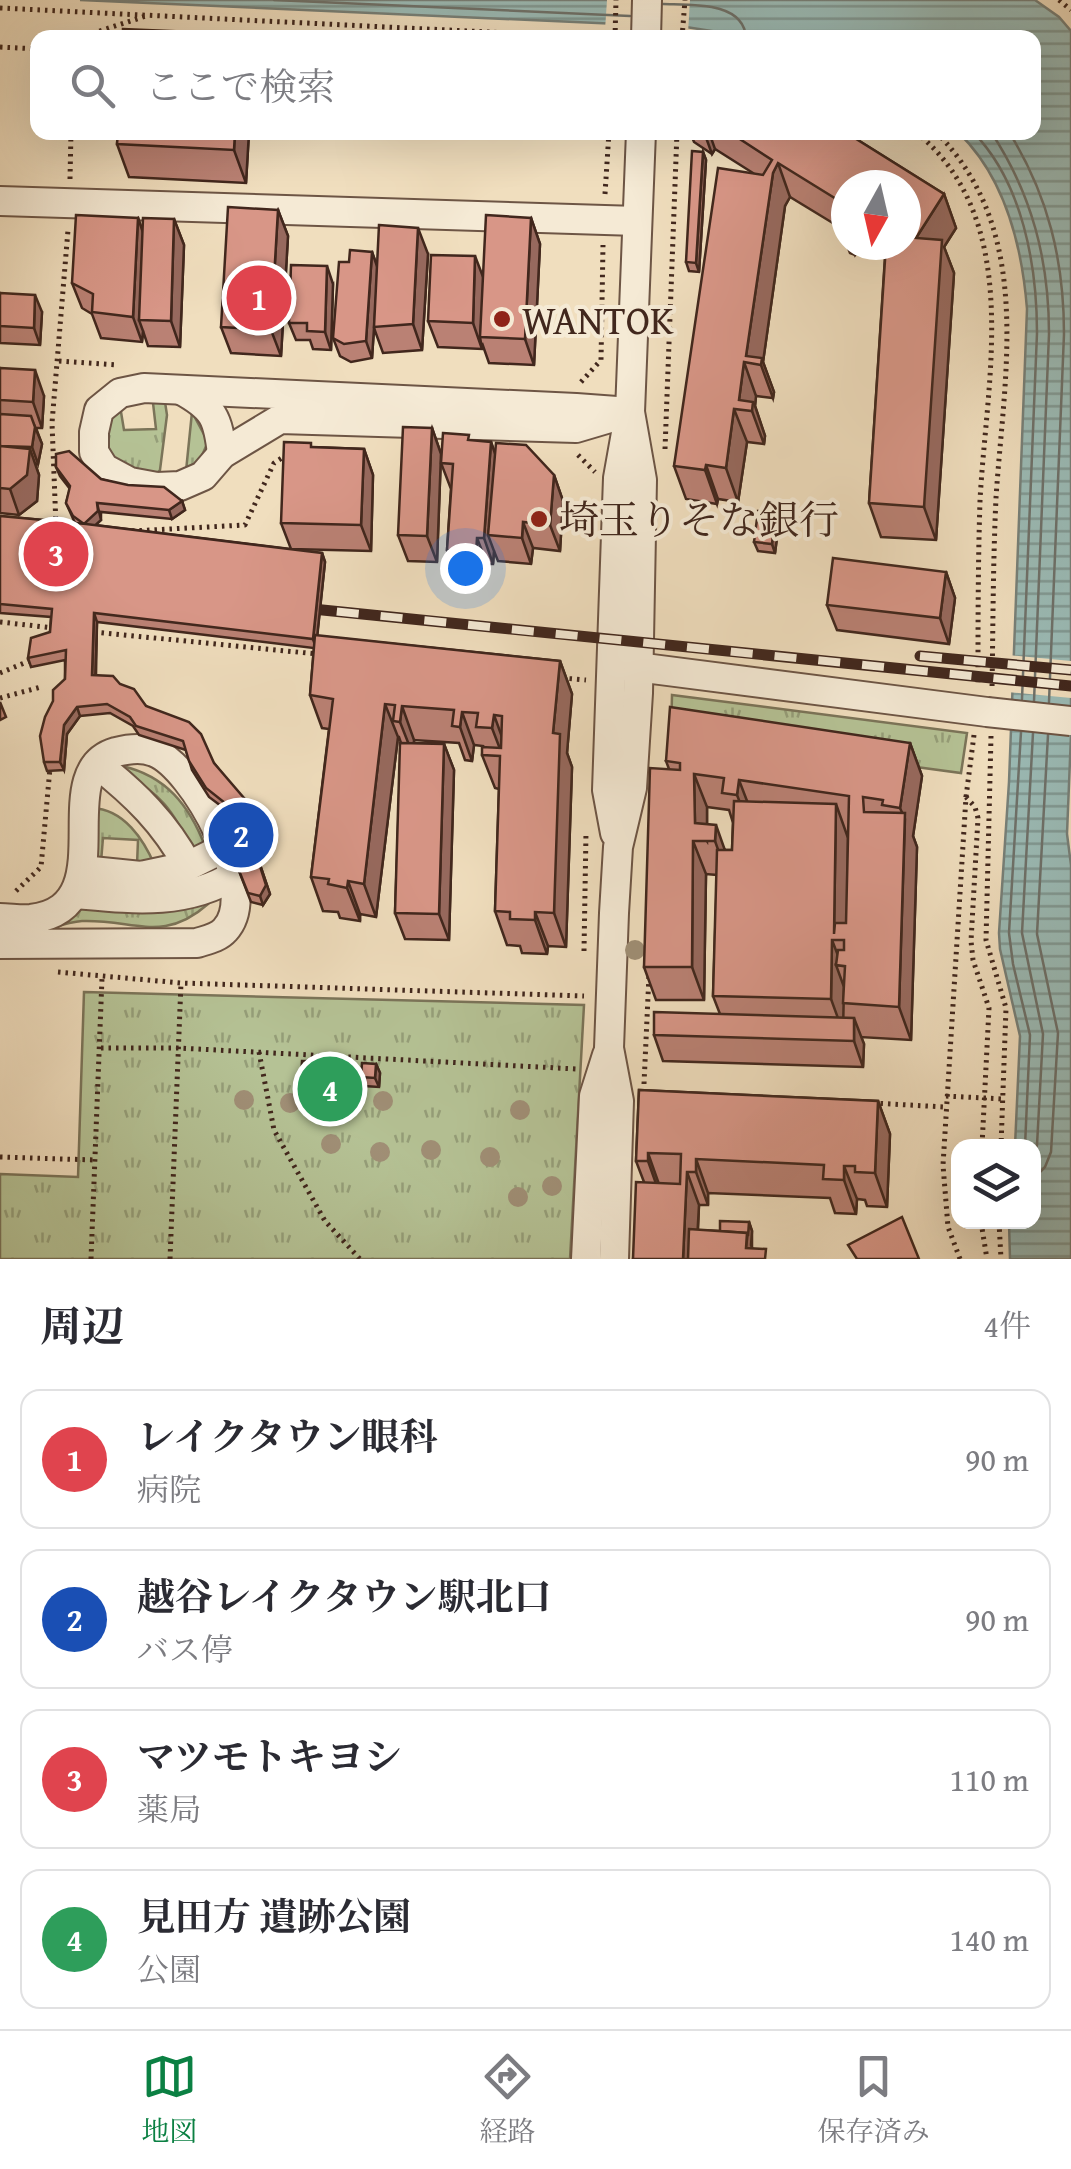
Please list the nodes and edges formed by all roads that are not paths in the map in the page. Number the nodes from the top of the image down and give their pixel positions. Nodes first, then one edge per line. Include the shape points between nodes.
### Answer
1 (648, 0) edge
2 (646, 30) edge
3 (642, 140) edge
4 (0, 200) edge
5 (637, 222) junction
6 (180, 389) junction
7 (630, 412) junction
8 (222, 454) junction
9 (625, 665) junction
10 (1071, 721) edge
11 (97, 764) junction
12 (226, 847) junction
13 (188, 866) junction
14 (235, 875) junction
15 (78, 882) junction
16 (6, 906) edge
17 (0, 944) edge
18 (609, 1048) junction
19 (586, 1259) edge
20 (614, 1259) edge

1 - 2 street
3 - 5 street
4 - 5 street
5 - 7 street
6 - 7 street
6 - 8 street via 203,402 218,422
6 - 8 street via 120,393 99,410 94,452 104,468 130,482 180,486 203,476
7 - 8 street via 576,428 280,419
7 - 9 street via 618,478
9 - 10 street, bridge
9 - 18 street via 632,788 618,847
11 - 12 street via 132,749 166,758
11 - 13 street via 144,803
11 - 15 street via 85,799
12 - 13 street
12 - 14 street
13 - 15 street
14 - 15 street via 176,898
14 - 17 street via 226,929 197,944
15 - 16 street via 64,906 32,919
18 - 19 street via 594,1096
18 - 20 street via 619,1100

